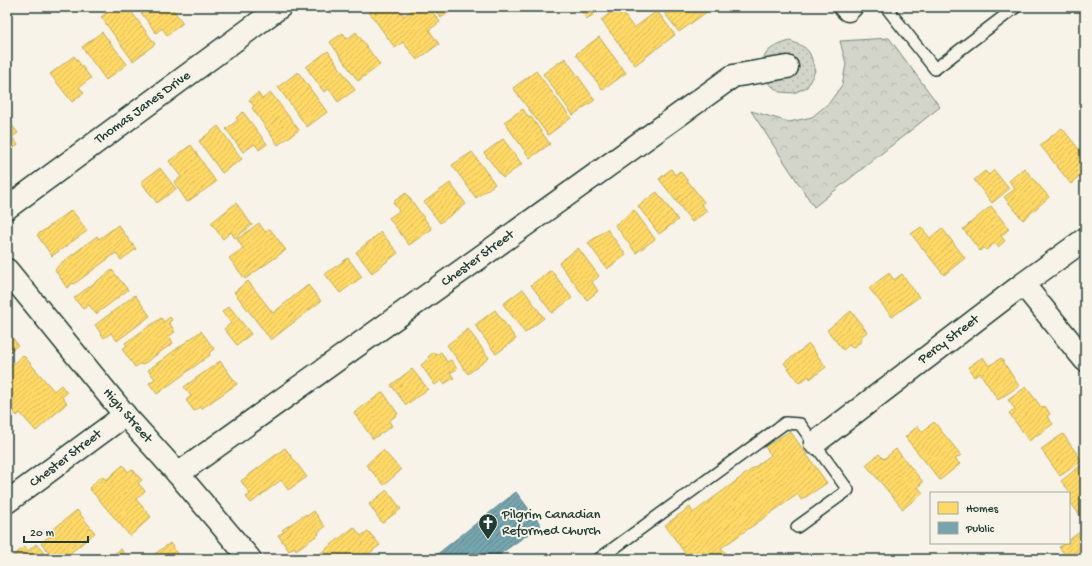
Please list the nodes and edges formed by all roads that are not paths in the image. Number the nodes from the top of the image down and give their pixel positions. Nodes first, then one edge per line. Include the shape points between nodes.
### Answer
1 (280, 7) edge
2 (846, 7) edge
3 (851, 7) edge
4 (886, 7) edge
5 (1016, 7) edge
6 (787, 66) dead end
7 (7, 208) edge
8 (1085, 239) edge
9 (7, 270) edge
10 (1023, 284) junction
11 (1085, 360) edge
12 (126, 415) junction
13 (815, 443) junction
14 (178, 474) junction
15 (7, 502) edge
16 (797, 527) dead end
17 (250, 559) edge
18 (599, 559) edge

1 - 7 street, Thomas Janes Drive
2 - 3 street via 848,10
4 - 5 lane via 935,69
6 - 14 street, Chester Street via 733,76
8 - 10 street, Percy Street
9 - 12 street, High Street
10 - 11 street
10 - 13 street, Percy Street
12 - 14 street, High Street
12 - 15 street, Chester Street
13 - 16 lane via 848,490
13 - 18 lane via 800,424 785,423
14 - 17 street, High Street

